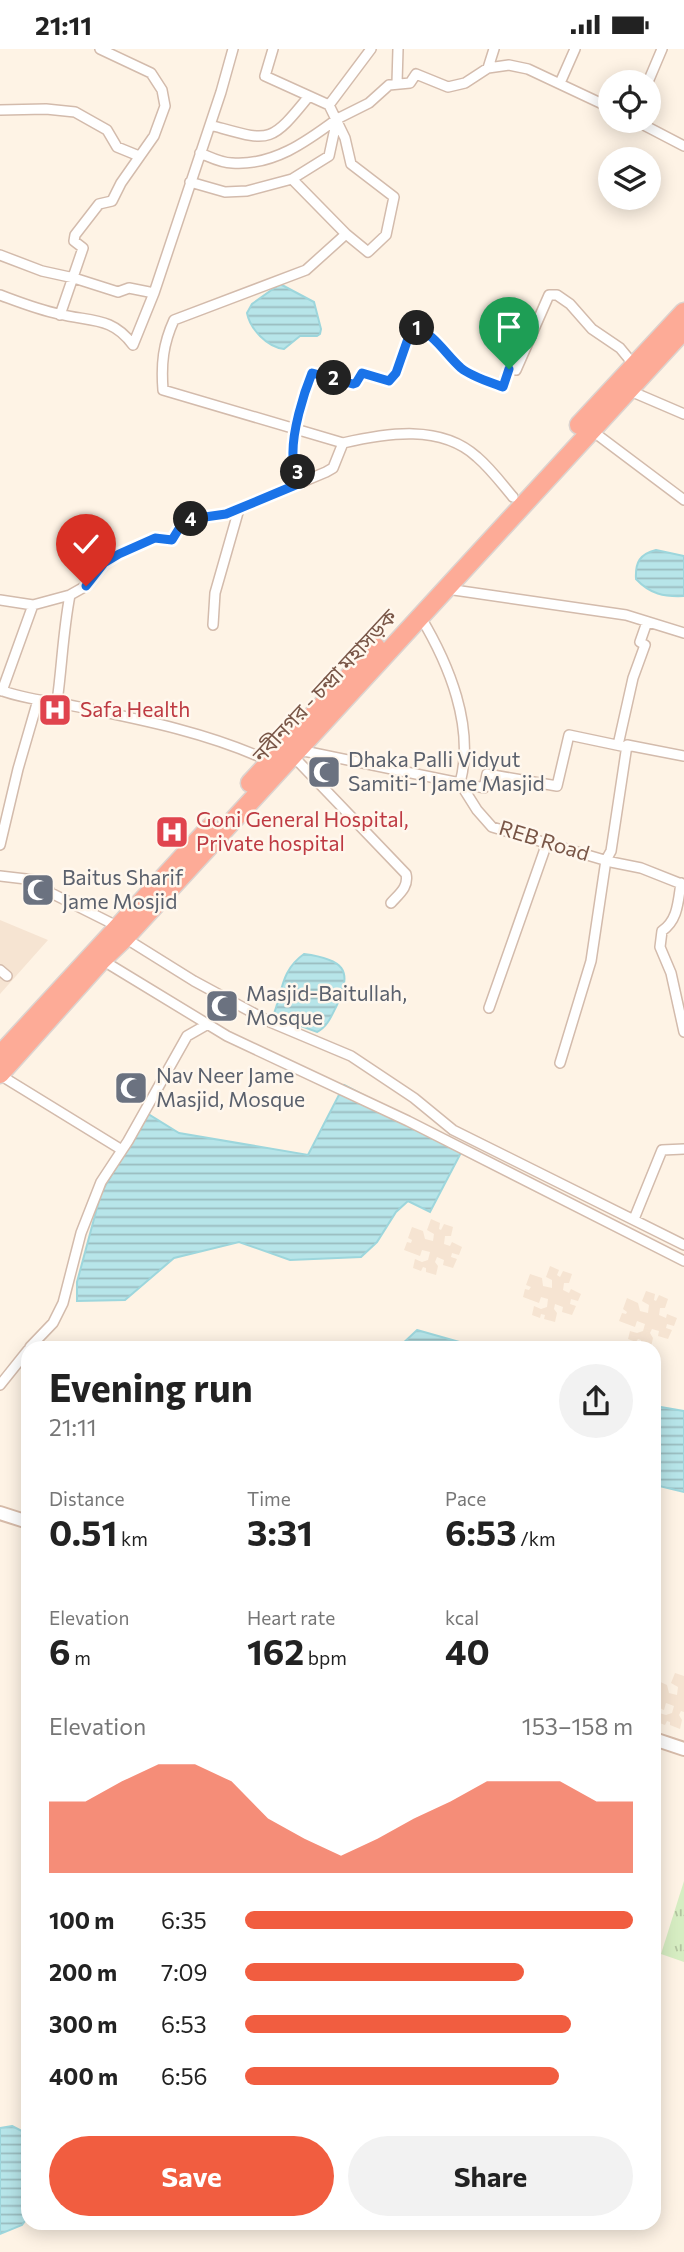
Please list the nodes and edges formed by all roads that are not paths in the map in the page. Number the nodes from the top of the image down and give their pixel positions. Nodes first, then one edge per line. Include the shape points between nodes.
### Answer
1 (100, 49) edge
2 (233, 49) edge
3 (273, 49) edge
4 (370, 49) edge
5 (398, 49) edge
6 (494, 49) edge
7 (575, 49) edge
8 (662, 49) edge
9 (488, 68) junction
10 (653, 70) edge
11 (397, 83) junction
12 (560, 83) junction
13 (309, 96) junction
14 (598, 102) edge
15 (329, 104) junction
16 (0, 110) edge
17 (337, 119) junction
18 (210, 125) junction
19 (659, 133) edge
20 (684, 146) edge
21 (200, 153) junction
22 (139, 156) junction
23 (292, 180) junction
24 (190, 182) junction
25 (346, 234) junction
26 (0, 255) edge
27 (74, 278) junction
28 (154, 293) junction
29 (0, 295) edge
30 (684, 312) edge
31 (60, 315) junction
32 (684, 330) edge
33 (634, 365) junction
34 (628, 390) junction
35 (684, 414) edge
36 (297, 429) junction
37 (591, 430) junction
38 (344, 443) junction
39 (298, 484) junction
40 (513, 498) junction
41 (684, 500) edge
42 (239, 509) junction
43 (446, 589) junction
44 (70, 596) junction
45 (0, 600) edge
46 (33, 605) junction
47 (421, 616) junction
48 (647, 622) junction
49 (213, 625) dead end
50 (684, 633) edge
51 (1, 691) edge
52 (38, 700) junction
53 (57, 702) junction
54 (622, 746) junction
55 (294, 753) junction
56 (684, 756) edge
57 (269, 761) junction
58 (460, 783) junction
59 (547, 843) junction
60 (0, 845) edge
61 (606, 860) junction
62 (0, 876) edge
63 (682, 884) edge
64 (391, 903) dead end
65 (121, 932) junction
66 (102, 960) junction
67 (489, 1008) dead end
68 (208, 1024) junction
69 (684, 1032) edge
70 (0, 1055) edge
71 (560, 1063) dead end
72 (0, 1075) edge
73 (684, 1149) edge
74 (122, 1150) junction
75 (634, 1219) junction
76 (684, 1245) edge
77 (684, 1261) edge
78 (36, 1341) edge
79 (21, 1359) edge
80 (0, 1385) edge
81 (0, 1513) edge
82 (21, 1520) edge
83 (661, 1741) edge
84 (684, 1749) edge

1 - 22 street via 151,72 162,90 165,106 154,136
2 - 18 street
3 - 13 street via 265,76
4 - 15 street
5 - 11 street
6 - 9 street
7 - 12 street
8 - 10 street
9 - 11 street via 448,87 416,74 411,83
9 - 12 street via 509,65
11 - 17 street
12 - 14 street
13 - 15 street
13 - 18 street via 273,133 259,137
15 - 17 street
16 - 22 street via 75,112 107,130 117,147
17 - 21 street via 300,146 257,161 230,163
17 - 23 street via 329,156
17 - 25 street via 351,164 394,197 386,235 368,253
18 - 21 street
19 - 20 street
21 - 24 street
22 - 27 street via 112,201 99,204 75,235 74,241 83,247
23 - 24 street via 225,192
23 - 25 street
24 - 28 street
25 - 36 street via 306,270 174,320 166,338 163,390
26 - 27 street
27 - 28 street via 118,292 129,288
27 - 31 street
28 - 31 street via 134,345 101,320
29 - 31 street
30 - 33 highway, নবীনগর - চন্দ্রা মহাসড়ক
32 - 34 highway, নবীনগর - চন্দ্রা মহাসড়ক
33 - 36 street via 570,304 549,295 516,370 509,369 503,387 462,370 429,335 414,327 389,381 362,373 353,384 312,373
33 - 40 highway, নবীনগর - চন্দ্রা মহাসড়ক
34 - 35 street
34 - 37 highway, নবীনগর - চন্দ্রা মহাসড়ক
36 - 38 street
36 - 39 street via 293,457
37 - 41 street
37 - 43 highway, নবীনগর - চন্দ্রা মহাসড়ক
38 - 39 street via 333,468
38 - 40 street via 377,436 436,435 477,456
39 - 42 street
40 - 57 highway, নবীনগর - চন্দ্রা মহাসড়ক
42 - 44 street via 191,519 172,540 155,538 119,554
42 - 49 street via 215,593
43 - 47 highway, নবীনগর - চন্দ্রা মহাসড়ক
43 - 48 street via 626,615
44 - 46 street
44 - 53 street
45 - 46 street
46 - 51 street
47 - 55 highway, নবীনগর - চন্দ্রা মহাসড়ক
47 - 58 street via 445,664 461,717
48 - 50 street
48 - 54 street
51 - 52 street
52 - 53 street
52 - 60 street
53 - 57 street via 167,726 239,747
54 - 56 street
54 - 58 street via 569,735 557,786 487,774 485,788
54 - 61 street via 611,851
55 - 58 street
55 - 64 street via 406,874 405,887
55 - 65 highway, নবীনগর - চন্দ্রা মহাসড়ক
57 - 65 highway, নবীনগর - চন্দ্রা মহাসড়ক
58 - 59 street, REB Road via 492,827
59 - 61 street, REB Road
59 - 67 street
61 - 63 street, REB Road
61 - 71 street via 591,961
62 - 65 street via 43,881 51,893
63 - 69 street via 676,915 662,931 660,947 671,973
65 - 66 highway, নবীনগর - চন্দ্রা মহাসড়ক
65 - 70 highway, নবীনগর - চন্দ্রা মহাসড়ক
65 - 75 street via 194,981 270,1022 351,1056 453,1131
66 - 68 street
66 - 72 highway, নবীনগর - চন্দ্রা মহাসড়ক
68 - 74 street via 187,1035
68 - 77 street
72 - 74 street
73 - 75 street via 662,1150
74 - 78 street via 101,1182 86,1220 63,1303
75 - 76 street
79 - 80 street
81 - 82 street
83 - 84 street

